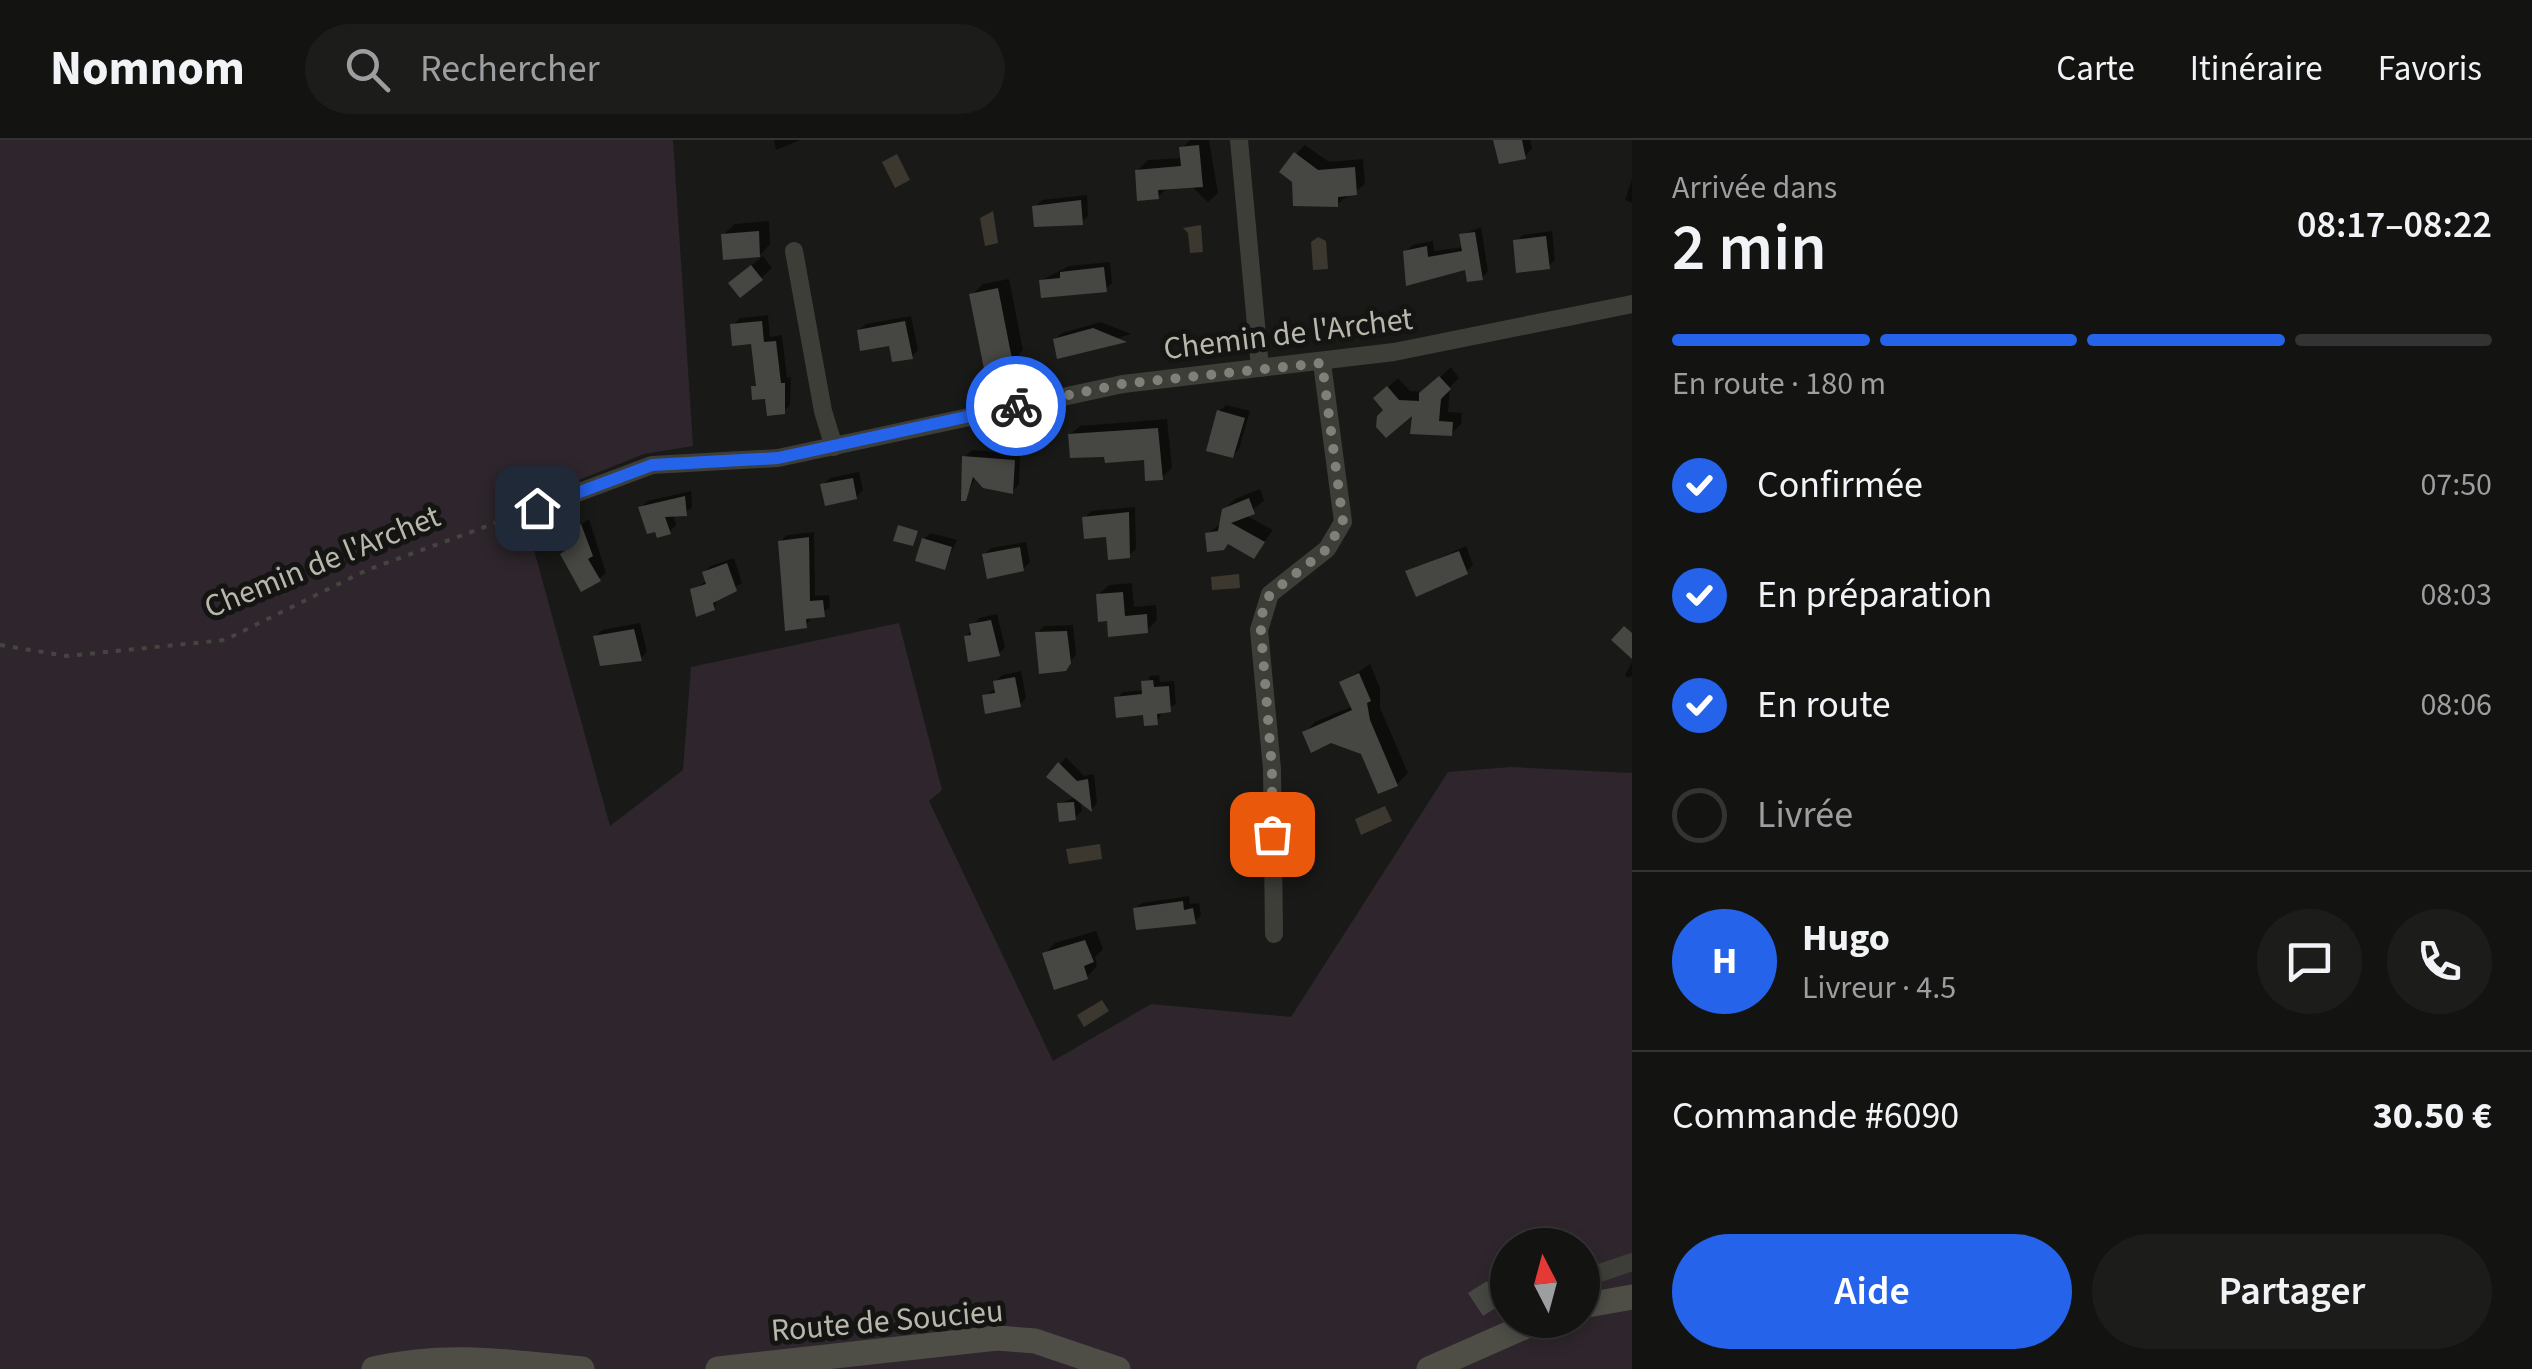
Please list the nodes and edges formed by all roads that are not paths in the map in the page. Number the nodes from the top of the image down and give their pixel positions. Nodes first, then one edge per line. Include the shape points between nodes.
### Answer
1 (1239, 140) edge
2 (794, 251) dead end
3 (1632, 304) edge
4 (1322, 363) junction
5 (1260, 368) junction
6 (834, 446) junction
7 (537, 508) road end
8 (1274, 934) dead end
9 (1632, 1262) edge
10 (1600, 1272) edge
11 (1632, 1297) edge
12 (1600, 1303) edge
13 (1498, 1338) edge
14 (374, 1369) edge
15 (582, 1369) edge
16 (718, 1369) edge
17 (1118, 1369) edge
18 (1429, 1369) edge

1 - 5 street
2 - 6 street
3 - 4 street, Chemin de l'Archet
4 - 5 street, Chemin de l'Archet
4 - 8 street via 1343,522 1327,549 1270,594 1258,630 1272,769
5 - 6 street, Chemin de l'Archet via 1122,384
6 - 7 street, Chemin de l'Archet via 778,458 652,465
9 - 10 street
11 - 12 street
13 - 18 street
14 - 15 street via 463,1357
16 - 17 street, Route de Soucieu via 997,1338 1035,1341

